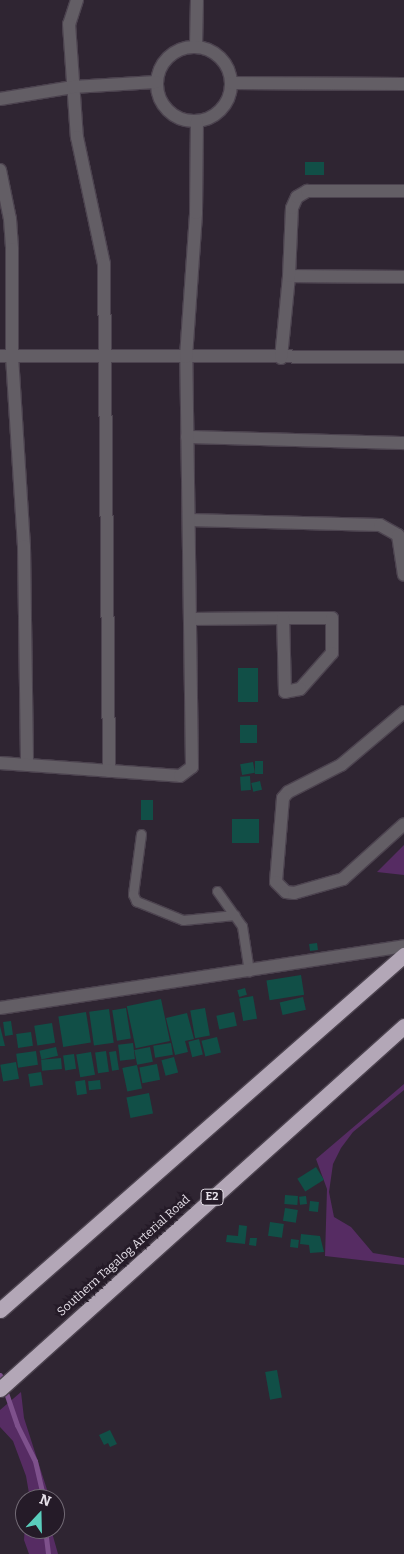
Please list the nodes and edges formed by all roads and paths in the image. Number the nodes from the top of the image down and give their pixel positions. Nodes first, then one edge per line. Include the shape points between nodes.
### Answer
1 (76, 0) edge
2 (197, 0) edge
3 (196, 46) junction
4 (156, 82) junction
5 (231, 83) junction
6 (404, 84) edge
7 (73, 87) junction
8 (0, 99) edge
9 (197, 121) junction
10 (0, 170) edge
11 (404, 191) edge
12 (290, 276) junction
13 (404, 277) edge
14 (6, 356) edge
15 (106, 357) junction
16 (186, 357) junction
17 (404, 357) edge
18 (281, 358) junction
19 (187, 437) junction
20 (404, 443) edge
21 (189, 520) junction
22 (404, 575) edge
23 (284, 618) junction
24 (191, 619) junction
25 (404, 712) edge
26 (0, 763) edge
27 (27, 765) junction
28 (109, 771) junction
29 (404, 824) edge
30 (141, 834) dead end
31 (217, 891) dead end
32 (235, 915) junction
33 (403, 953) edge
34 (249, 971) junction
35 (0, 1008) edge
36 (404, 1026) edge
37 (0, 1310) edge
38 (0, 1389) edge

1 - 7 street via 69,24
2 - 3 street
3 - 4 street via 181,48 168,56 159,68
3 - 5 street via 221,58
4 - 7 street
4 - 9 street via 159,98 168,111 181,119
5 - 6 street
5 - 9 street via 229,97 222,109
7 - 8 street
7 - 15 street via 80,155 102,243
9 - 16 street via 196,212
10 - 14 street via 10,219
11 - 12 street via 308,191 297,197 292,208
12 - 13 street
12 - 18 street
14 - 15 street
14 - 27 street via 24,546
15 - 16 street
15 - 28 street
16 - 18 street
16 - 19 street
17 - 18 street
19 - 20 street
19 - 21 street
21 - 22 street via 380,525 398,535
21 - 24 street
23 - 23 street via 284,655 285,692 300,689 332,653 332,618
23 - 24 street
24 - 28 street via 192,767 180,776
25 - 29 street via 341,765 282,798 276,882 286,892 294,893 343,879
26 - 27 street
27 - 28 street
30 - 32 lane via 133,894 136,900 183,920
31 - 32 lane
32 - 34 lane via 246,940
33 - 34 street
33 - 37 highway
34 - 35 street
36 - 38 highway, Southern Tagalog Arterial Road / E2

